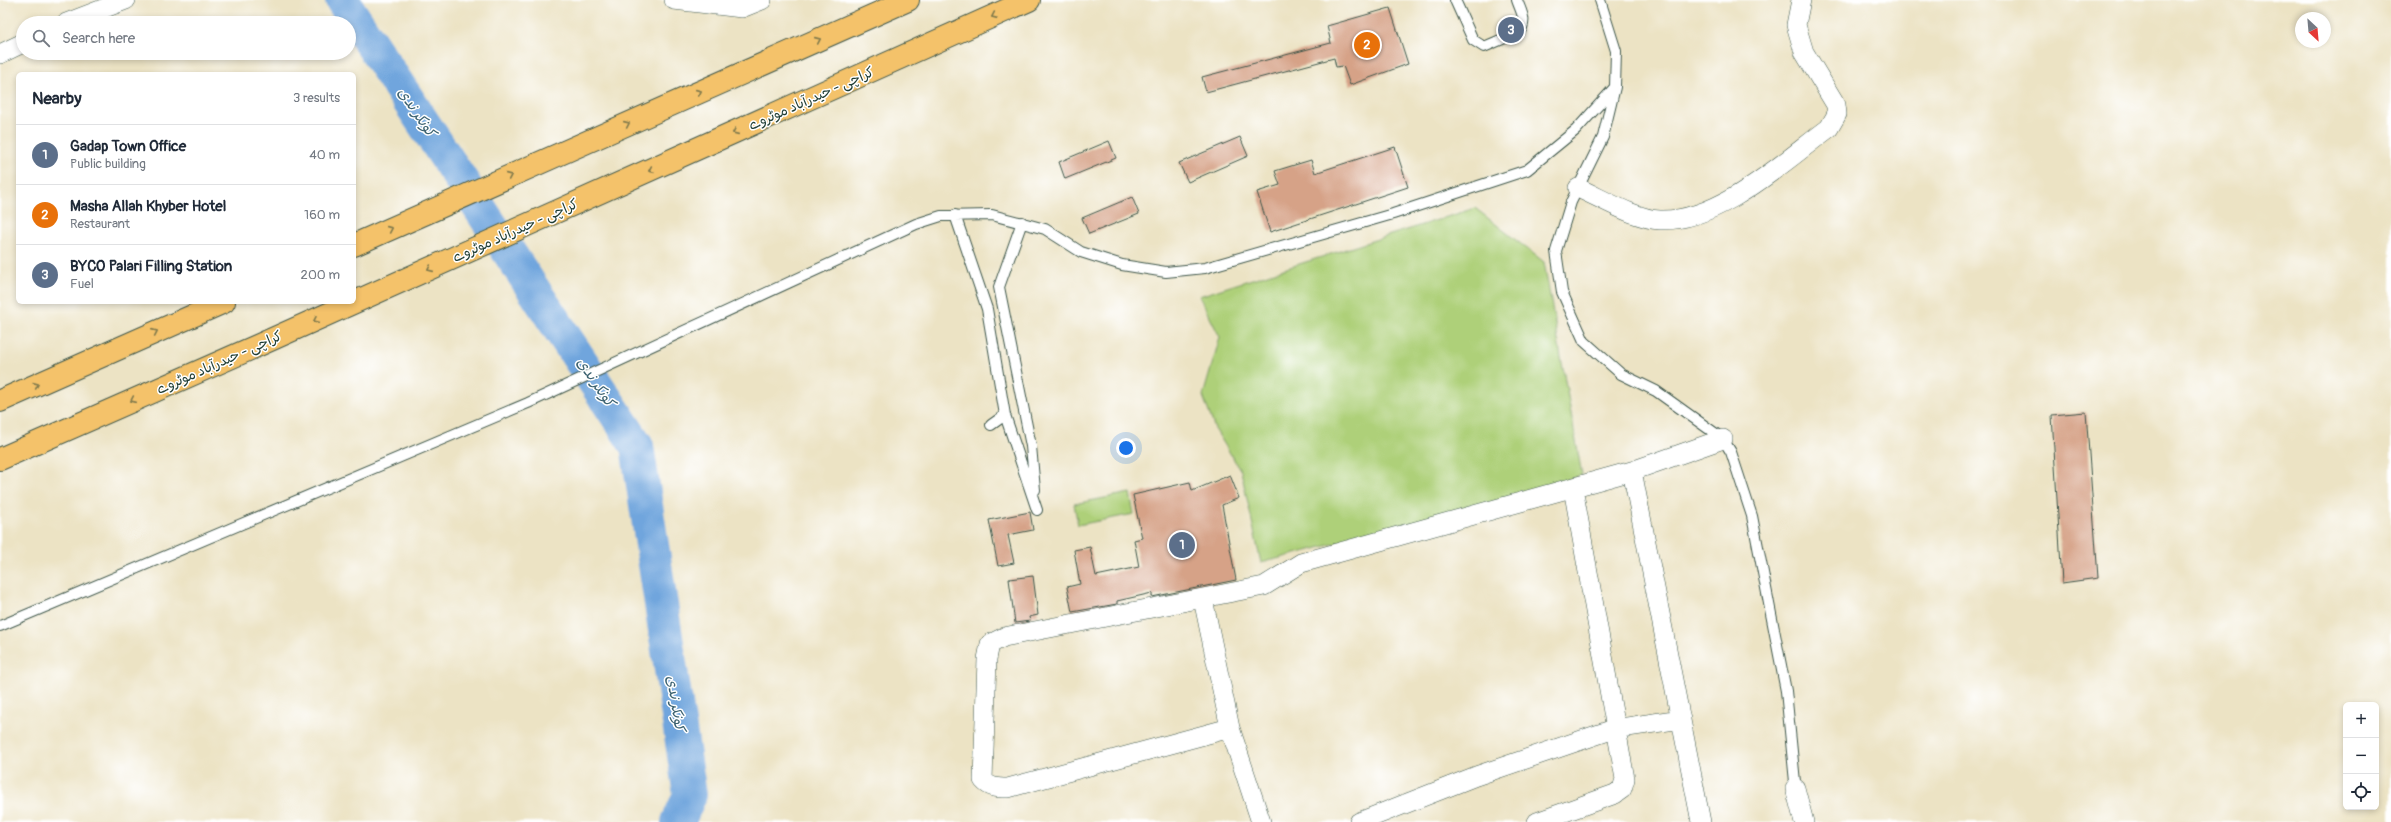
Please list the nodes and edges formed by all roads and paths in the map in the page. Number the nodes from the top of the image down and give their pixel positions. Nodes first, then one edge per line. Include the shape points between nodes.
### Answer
1 (126, 0) edge
2 (674, 0) edge
3 (762, 0) edge
4 (908, 0) edge
5 (1029, 0) edge
6 (1456, 0) edge
7 (1517, 0) edge
8 (1600, 0) edge
9 (1801, 0) edge
10 (81, 16) edge
11 (16, 46) edge
12 (0, 54) edge
13 (1615, 87) junction
14 (1578, 188) junction
15 (955, 215) junction
16 (1022, 222) junction
17 (356, 243) edge
18 (356, 301) edge
19 (219, 304) edge
20 (350, 304) edge
21 (0, 401) edge
22 (1005, 415) junction
23 (991, 425) dead end
24 (1723, 439) junction
25 (0, 458) edge
26 (1632, 471) junction
27 (1573, 488) junction
28 (1203, 599) junction
29 (0, 626) edge
30 (1680, 719) junction
31 (1230, 728) junction
32 (1614, 729) junction
33 (1796, 788) junction
34 (1261, 822) edge
35 (1359, 822) edge
36 (1537, 822) edge
37 (1701, 822) edge
38 (1796, 822) edge
39 (1804, 822) edge

1 - 10 street
2 - 3 street via 742,8
17 -> 4 highway
5 -> 18 highway, کراچی - حیدرآباد موٹروے
6 - 7 lane via 1473,40 1484,47 1523,28 1525,21
8 - 13 lane via 1616,51
9 - 14 street via 1796,25 1804,52 1836,105 1837,114 1829,128 1743,192 1700,214 1660,220 1634,213
11 - 12 street
13 - 14 lane via 1603,136
13 - 16 lane via 1576,130 1527,170 1393,214 1205,268 1166,272 1122,265 1081,252 1046,229
14 - 24 lane via 1556,251 1562,292 1584,341 1621,374 1656,391
15 - 16 lane via 992,216
15 - 22 lane via 986,309
15 - 29 lane via 916,224 528,403
16 - 22 lane via 999,287 1031,446 1037,510
21 -> 19 highway
20 -> 25 highway, کراچی - حیدرآباد موٹروے
22 - 23 lane
24 - 26 street
24 - 33 lane via 1731,452 1752,516 1786,691
26 - 27 street
26 - 30 street
27 - 28 street via 1301,564 1264,586
27 - 32 street
28 - 31 street
28 - 31 street via 1004,637 990,644 987,659 983,780 997,788 1008,788
30 - 32 street
30 - 37 street
31 - 34 street
32 - 35 street via 1476,776
32 - 36 street via 1625,780 1622,789 1615,794
33 - 38 lane
33 - 39 street

